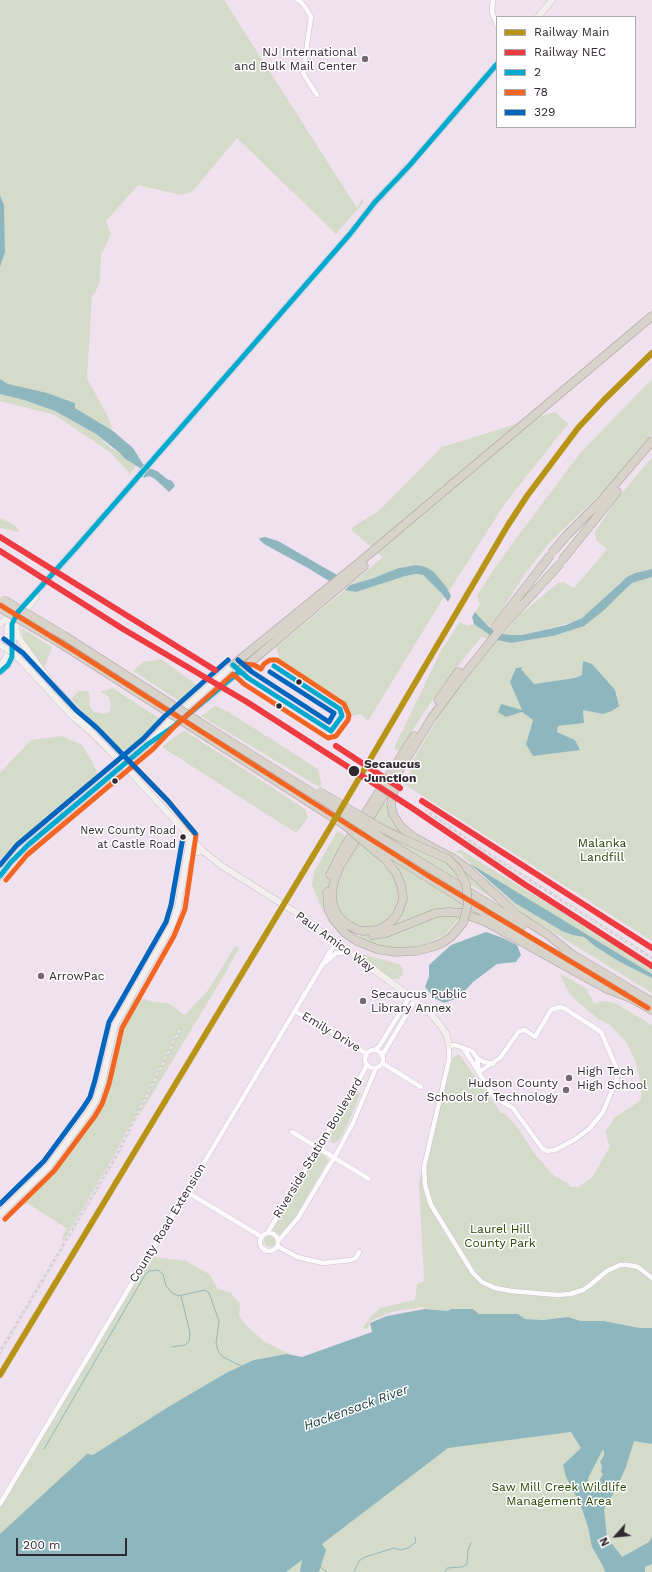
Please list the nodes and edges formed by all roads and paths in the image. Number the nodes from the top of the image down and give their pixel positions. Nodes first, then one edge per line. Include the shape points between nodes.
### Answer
1 (297, 0) edge
2 (493, 0) edge
3 (552, 0) edge
4 (539, 16) edge
5 (496, 22) edge
6 (496, 65) edge
7 (317, 95) dead end
8 (652, 316) edge
9 (652, 324) edge
10 (652, 441) edge
11 (652, 450) edge
12 (60, 566) junction
13 (37, 590) junction
14 (2, 598) edge
15 (0, 608) edge
16 (18, 612) junction
17 (0, 624) edge
18 (501, 625) junction
19 (485, 643) junction
20 (0, 645) edge
21 (0, 667) edge
22 (237, 668) junction
23 (0, 672) edge
24 (441, 706) junction
25 (73, 713) junction
26 (123, 765) junction
27 (377, 830) junction
28 (190, 838) junction
29 (369, 843) junction
30 (203, 850) junction
31 (186, 860) junction
32 (0, 876) edge
33 (327, 898) junction
34 (336, 942) junction
35 (350, 952) junction
36 (569, 952) junction
37 (323, 964) junction
38 (410, 996) junction
39 (633, 999) junction
40 (415, 1000) junction
41 (652, 1002) edge
42 (652, 1010) edge
43 (295, 1011) junction
44 (538, 1030) junction
45 (530, 1033) junction
46 (449, 1046) junction
47 (376, 1049) junction
48 (464, 1049) junction
49 (366, 1054) junction
50 (383, 1054) junction
51 (477, 1058) junction
52 (367, 1064) junction
53 (382, 1064) junction
54 (493, 1064) junction
55 (376, 1068) junction
56 (479, 1072) junction
57 (421, 1087) dead end
58 (292, 1132) dead end
59 (318, 1148) junction
60 (334, 1158) junction
61 (369, 1179) dead end
62 (187, 1192) junction
63 (0, 1214) edge
64 (268, 1232) junction
65 (262, 1237) junction
66 (279, 1240) junction
67 (277, 1246) junction
68 (359, 1252) dead end
69 (652, 1278) edge
70 (0, 1504) edge

1 - 7 street via 306,8 310,17 303,73
2 - 5 street via 492,12
3 - 4 main road
6 - 12 main road
8 - 22 highway
9 - 22 highway
10 - 18 highway via 551,554
11 - 18 highway via 612,496 561,562
12 - 13 main road
12 - 25 main road via 16,624 16,631 19,640
13 - 16 main road
13 - 17 main road
14 - 27 highway, bridge via 258,759
15 - 29 highway, bridge via 193,728
16 - 21 main road via 8,622 8,652
16 - 23 main road via 12,624 12,657
18 - 19 highway
19 - 24 highway
19 - 33 highway via 458,672 437,702 346,844 331,873
20 - 25 main road, bridge via 13,654
22 - 26 main road via 173,727
24 - 29 highway via 344,858 333,882 332,900 335,910 344,923 366,931 381,928 392,921 401,908 403,899 398,876
24 - 36 highway via 395,786 391,804 397,821 415,838 454,859 516,914
25 - 26 main road, Paul Amico Way
26 - 28 main road, Paul Amico Way
26 - 32 main road via 19,854
27 - 33 highway, bridge via 446,857 458,869 466,884 468,904 463,922 451,937 432,947 395,952 377,949 357,942 345,933 333,919 328,909
27 - 36 highway via 460,887
28 - 30 main road, Paul Amico Way
28 - 31 main road
29 - 39 highway
30 - 31 main road via 192,853
30 - 34 main road, Paul Amico Way via 222,866
31 - 63 main road via 178,907 172,925 115,1024 96,1100 49,1166
33 - 39 highway via 333,915 340,924 351,932 363,936 386,933 440,912 471,916 607,989
34 - 35 main road, Paul Amico Way
34 - 37 street, County Road Extension
35 - 37 street via 336,954
35 - 38 main road, Paul Amico Way
36 - 41 highway
37 - 43 street, County Road Extension
38 - 40 main road, Paul Amico Way
38 - 47 street
39 - 42 highway
40 - 46 main road, Paul Amico Way via 438,1021 447,1035
40 - 50 street
43 - 49 street, Emily Drive
43 - 62 street, County Road Extension
44 - 45 street
44 - 45 street via 535,1037
44 - 56 street via 551,1010 560,1007 601,1032 618,1074 617,1080 601,1116 583,1135 555,1150 548,1151 542,1148 513,1108 496,1100
45 - 54 street via 523,1030 518,1032
46 - 48 street via 455,1045
46 - 69 street via 449,1060 424,1162 424,1179 431,1205 476,1276 486,1284 500,1289 558,1295 575,1293 586,1288 607,1271 620,1265 635,1266
47 - 49 street
47 - 50 street
48 - 51 street via 471,1050
48 - 56 street
49 - 52 street
50 - 53 street
51 - 54 street
51 - 56 street
52 - 55 street
52 - 59 street, Riverside Station Boulevard
53 - 55 street
53 - 57 street
54 - 56 street
55 - 60 street, Riverside Station Boulevard via 353,1123
58 - 59 street
59 - 60 street
59 - 64 street, Riverside Station Boulevard
60 - 61 street
60 - 66 street, Riverside Station Boulevard via 298,1218
62 - 65 street
62 - 70 street, County Road Extension
64 - 65 street
64 - 66 street via 275,1234
65 - 67 street via 260,1242 263,1249 272,1251
66 - 67 street
67 - 68 street via 297,1257 323,1263 351,1260 356,1258

